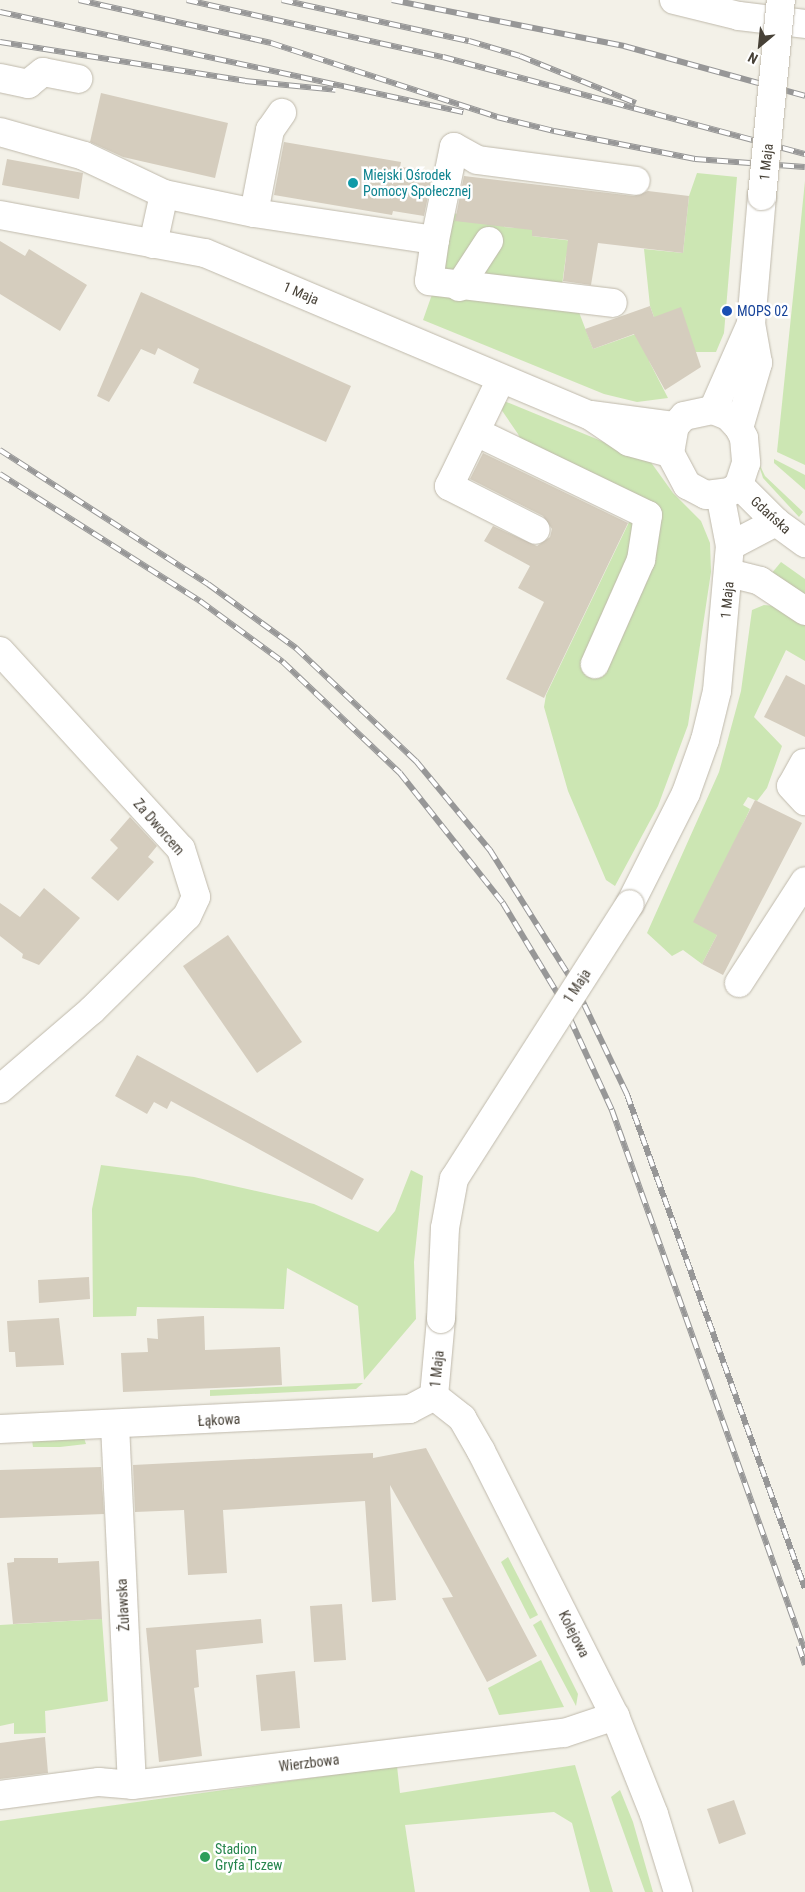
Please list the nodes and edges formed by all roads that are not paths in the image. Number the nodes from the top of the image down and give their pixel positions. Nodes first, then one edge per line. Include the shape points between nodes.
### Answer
1 (674, 0) edge
2 (782, 0) edge
3 (805, 24) edge
4 (0, 78) edge
5 (78, 79) dead end
6 (282, 113) dead end
7 (0, 132) edge
8 (636, 182) dead end
9 (164, 194) junction
10 (254, 213) junction
11 (0, 215) edge
12 (435, 240) junction
13 (488, 241) dead end
14 (153, 244) junction
15 (459, 286) junction
16 (613, 303) dead end
17 (750, 324) junction
18 (501, 379) junction
19 (713, 410) junction
20 (589, 415) junction
21 (675, 426) junction
22 (739, 428) junction
23 (476, 432) junction
24 (670, 453) junction
25 (730, 490) junction
26 (776, 522) junction
27 (536, 530) dead end
28 (805, 543) edge
29 (730, 546) junction
30 (729, 573) junction
31 (805, 611) edge
32 (0, 650) edge
33 (595, 664) dead end
34 (804, 764) dead end
35 (805, 801) edge
36 (805, 881) edge
37 (739, 983) dead end
38 (0, 1089) edge
39 (434, 1396) junction
40 (115, 1426) junction
41 (0, 1429) edge
42 (615, 1716) junction
43 (132, 1786) junction
44 (0, 1795) edge
45 (678, 1892) edge

1 - 3 street via 738,16
2 - 17 street, 1 Maja, bridge
4 - 5 street via 28,84 43,72
6 - 10 street via 270,130
7 - 9 street via 84,156
8 - 12 street via 477,160 454,147
9 - 10 street
9 - 14 street
10 - 12 street
11 - 14 street, 1 Maja
12 - 15 street via 429,281
13 - 15 street
14 - 18 street, 1 Maja via 206,253
15 - 16 street
17 - 19 street
17 - 22 street via 758,363
18 - 20 street, 1 Maja
18 - 23 street
19 - 21 street via 684,416
19 - 22 street via 728,416
20 - 21 street
20 - 24 street via 629,442
21 - 24 street
22 - 25 street via 744,438 746,463
23 - 27 street via 449,486
23 - 33 street via 648,514 641,560
24 - 25 street via 675,471 686,486 706,494
25 - 26 street, Gdańska
25 - 29 street, 1 Maja
26 - 28 street, Gdańska
26 - 29 street
29 - 30 street, 1 Maja
30 - 31 street, 1 Maja via 760,581
30 - 39 street, 1 Maja, bridge via 717,692 705,740 669,831 630,904 454,1179 444,1228
32 - 38 street, Za Dworcem via 181,849 196,897 187,916 92,1010
34 - 35 street via 791,786
36 - 37 street
39 - 40 street, Łąkowa via 410,1408
39 - 42 street, Kolejowa via 462,1418 476,1442
40 - 41 street, Łąkowa
40 - 43 street, Żuławska
42 - 43 street, Wierzbowa via 564,1732
42 - 45 street, Kolejowa via 654,1814
43 - 44 street, Wierzbowa via 99,1782

